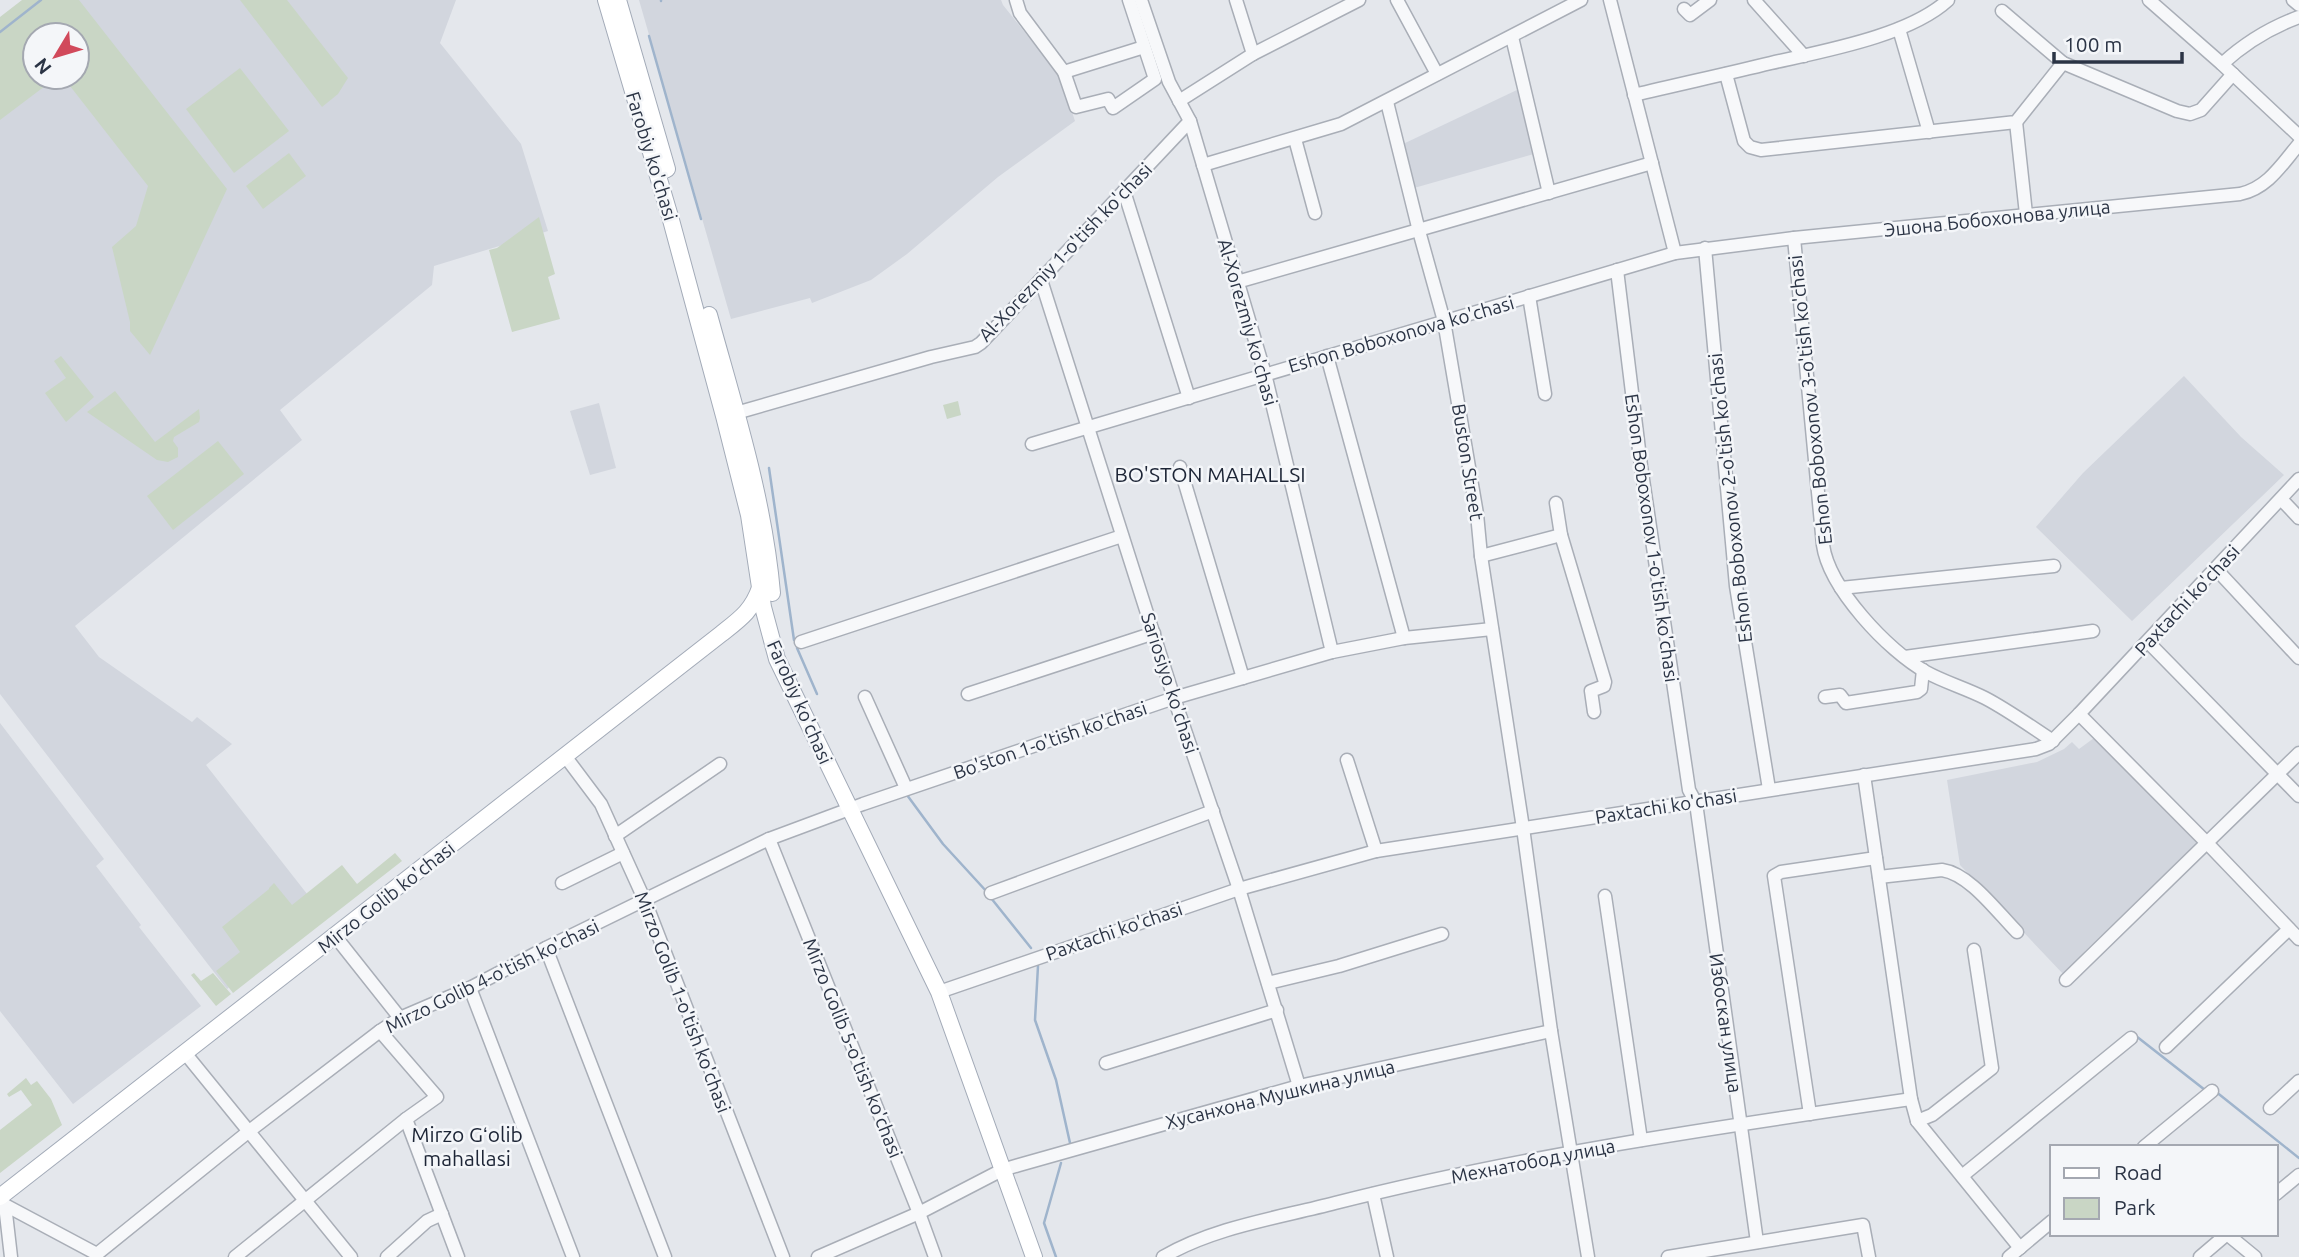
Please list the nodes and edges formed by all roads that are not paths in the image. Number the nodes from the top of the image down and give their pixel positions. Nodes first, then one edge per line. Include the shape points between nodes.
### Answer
1 (606, 0) edge
2 (618, 0) edge
3 (1016, 0) edge
4 (1129, 0) edge
5 (1142, 0) edge
6 (1236, 0) edge
7 (1359, 0) edge
8 (1397, 0) edge
9 (1581, 0) edge
10 (1610, 0) edge
11 (1710, 0) edge
12 (1754, 0) edge
13 (1948, 0) edge
14 (2148, 0) edge
15 (2293, 0) edge
16 (2299, 5) edge
17 (1684, 9) dead end
18 (2002, 11) dead end
19 (2299, 17) edge
20 (1899, 29) junction
21 (1512, 37) junction
22 (1144, 47) junction
23 (1253, 54) junction
24 (1804, 56) junction
25 (2063, 63) junction
26 (2222, 64) junction
27 (1064, 72) junction
28 (1437, 74) junction
29 (1726, 74) junction
30 (2234, 74) junction
31 (1634, 95) junction
32 (1179, 101) junction
33 (1387, 102) junction
34 (1189, 121) junction
35 (2016, 122) junction
36 (1929, 132) junction
37 (2299, 136) edge
38 (1295, 139) junction
39 (2299, 144) edge
40 (1652, 163) junction
41 (1203, 165) junction
42 (1124, 191) junction
43 (1549, 193) junction
44 (1315, 213) dead end
45 (2026, 214) junction
46 (1419, 231) junction
47 (1794, 238) junction
48 (1705, 248) junction
49 (1675, 253) junction
50 (1617, 270) junction
51 (1041, 280) junction
52 (1237, 282) junction
53 (1529, 296) junction
54 (1444, 321) junction
55 (1327, 356) junction
56 (1265, 374) junction
57 (1545, 394) dead end
58 (1189, 398) junction
59 (730, 415) junction
60 (1088, 428) junction
61 (1032, 444) dead end
62 (1180, 467) dead end
63 (2299, 480) edge
64 (2281, 499) junction
65 (1556, 503) dead end
66 (2299, 517) edge
67 (1561, 535) junction
68 (1122, 536) junction
69 (1481, 556) junction
70 (2054, 566) dead end
71 (2216, 569) junction
72 (760, 588) junction
73 (1841, 588) junction
74 (769, 611) junction
75 (746, 614) junction
76 (1492, 629) junction
77 (2093, 631) dead end
78 (1154, 633) junction
79 (1404, 638) junction
80 (801, 642) dead end
81 (2148, 642) junction
82 (1332, 652) junction
83 (1905, 657) junction
84 (2299, 658) edge
85 (1923, 670) junction
86 (1243, 678) junction
87 (968, 694) dead end
88 (865, 697) dead end
89 (1825, 697) dead end
90 (1174, 698) junction
91 (1594, 712) dead end
92 (2079, 714) junction
93 (2053, 741) junction
94 (2299, 753) edge
95 (568, 760) junction
96 (1347, 760) dead end
97 (720, 764) dead end
98 (2278, 774) junction
99 (1864, 775) junction
100 (906, 788) junction
101 (1769, 789) junction
102 (2299, 796) edge
103 (1696, 803) junction
104 (852, 808) junction
105 (1213, 811) junction
106 (1523, 828) junction
107 (615, 835) junction
108 (769, 839) junction
109 (2207, 843) junction
110 (1376, 851) junction
111 (623, 853) junction
112 (1876, 858) junction
113 (1879, 877) junction
114 (562, 883) dead end
115 (1239, 889) junction
116 (991, 893) dead end
117 (1605, 896) dead end
118 (645, 901) junction
119 (2289, 929) junction
120 (2017, 932) dead end
121 (1442, 934) dead end
122 (2299, 939) edge
123 (338, 940) junction
124 (546, 948) junction
125 (1974, 950) dead end
126 (2066, 980) dead end
127 (1268, 983) junction
128 (470, 988) junction
129 (943, 990) junction
130 (1277, 1010) junction
131 (400, 1018) junction
132 (380, 1031) junction
133 (1551, 1031) junction
134 (2131, 1038) dead end
135 (2166, 1047) dead end
136 (188, 1057) junction
137 (1107, 1063) dead end
138 (2299, 1081) edge
139 (1299, 1086) junction
140 (2212, 1091) dead end
141 (1911, 1099) junction
142 (2270, 1108) dead end
143 (1810, 1114) junction
144 (406, 1119) junction
145 (1917, 1121) junction
146 (1740, 1125) junction
147 (248, 1132) junction
148 (1641, 1140) junction
149 (2146, 1145) edge
150 (1572, 1152) junction
151 (1007, 1169) junction
152 (2299, 1175) edge
153 (1962, 1176) junction
154 (2278, 1192) edge
155 (1373, 1194) junction
156 (305, 1201) junction
157 (2, 1202) edge
158 (919, 1213) junction
159 (442, 1214) junction
160 (2050, 1223) edge
161 (2225, 1236) edge
162 (2229, 1236) edge
163 (1756, 1242) junction
164 (2020, 1248) junction
165 (97, 1256) edge
166 (11, 1257) edge
167 (235, 1257) edge
168 (351, 1257) edge
169 (387, 1257) edge
170 (458, 1257) edge
171 (573, 1257) edge
172 (665, 1257) edge
173 (783, 1257) edge
174 (818, 1257) edge
175 (934, 1257) edge
176 (1034, 1257) edge
177 (1044, 1257) edge
178 (1163, 1257) edge
179 (1387, 1257) edge
180 (1588, 1257) edge
181 (1668, 1257) edge
182 (1869, 1257) edge
183 (2008, 1257) edge
184 (2200, 1257) edge
185 (2255, 1257) edge

1 - 59 main road, Farobiy ko'chasi
2 - 59 main road, Farobiy ko'chasi
3 - 27 street via 1020,13
4 - 22 street
5 - 32 street, Al-Xorezmiy ko'chasi
6 - 23 street
7 - 23 street
8 - 28 street
9 - 21 street
10 - 31 street
11 - 17 street via 1690,15
12 - 24 street
13 - 20 street
14 - 26 street
15 - 16 street
18 - 25 street
19 - 26 street via 2273,26
20 - 24 street
20 - 36 street
21 - 28 street
21 - 43 street
22 - 27 street
22 - 27 street via 1155,79 1113,108 1108,99 1076,107
23 - 32 street
24 - 29 street
25 - 30 street via 2190,114 2201,110
25 - 35 street
26 - 30 street
28 - 33 street
29 - 31 street
29 - 36 street via 1744,141 1750,147 1761,150
30 - 37 street
31 - 40 street
32 - 34 street, Al-Xorezmiy ko'chasi
33 - 38 street
33 - 46 street, Buston Street
34 - 41 street, Al-Xorezmiy ko'chasi
34 - 42 street, Al-Xorezmiy 1-o'tish ko'chasi
35 - 36 street
35 - 45 street
38 - 41 street
38 - 44 street
39 - 45 street, Эшона Бобохонова улица via 2252,192
40 - 43 street
40 - 49 street
41 - 52 street, Al-Xorezmiy ko'chasi
42 - 51 street, Al-Xorezmiy 1-o'tish ko'chasi
42 - 58 street
43 - 46 street
45 - 47 street, Эшона Бобохонова улица
46 - 52 street
46 - 54 street, Buston Street
47 - 48 street, Эшона Бобохонова улица
47 - 73 street, Eshon Boboxonov 3-o'tish ko'chasi via 1825,560
48 - 49 street, Эшона Бобохонова улица
48 - 101 street, Eshon Boboxonov 2-o'tish ko'chasi via 1736,586
49 - 50 street, Eshon Boboxonova ko'chasi
50 - 53 street, Eshon Boboxonova ko'chasi
50 - 103 street, Eshon Boboxonov 1-o'tish ko'chasi via 1648,520 1689,790
51 - 59 street, Al-Xorezmiy 1-o'tish ko'chasi via 975,347
51 - 60 street, Sariosiyo ko'chasi
52 - 56 street, Al-Xorezmiy ko'chasi
53 - 54 street, Eshon Boboxonova ko'chasi
53 - 57 street
54 - 55 street, Eshon Boboxonova ko'chasi
54 - 69 street, Buston Street
55 - 56 street, Eshon Boboxonova ko'chasi
55 - 79 street
56 - 58 street, Eshon Boboxonova ko'chasi
56 - 82 street, Al-Xorezmiy ko'chasi
58 - 60 street, Eshon Boboxonova ko'chasi
59 - 72 main road, Farobiy ko'chasi
59 - 74 main road, Farobiy ko'chasi via 766,543
60 - 61 street
60 - 68 street, Sariosiyo ko'chasi
62 - 86 street
63 - 64 street, Paxtachi ko'chasi
64 - 66 street
64 - 71 street, Paxtachi ko'chasi
65 - 67 street
67 - 69 street
67 - 91 street via 1605,682 1591,691
68 - 78 street, Sariosiyo ko'chasi
68 - 80 street
69 - 76 street, Buston Street
70 - 73 street
71 - 81 street, Paxtachi ko'chasi
71 - 84 street
72 - 74 main road, Farobiy ko'chasi
72 - 75 main road, Mirzo Golib ko'chasi
73 - 83 street, Eshon Boboxonov 3-o'tish ko'chasi
74 - 75 main road
74 - 95 main road, Mirzo Golib ko'chasi
74 - 104 main road, Farobiy ko'chasi via 777,659
75 - 95 main road, Mirzo Golib ko'chasi
76 - 79 street, Bo'ston 1-o'tish ko'chasi
76 - 106 street, Buston Street
77 - 83 street
78 - 87 street
78 - 90 street, Sariosiyo ko'chasi
79 - 82 street, Bo'ston 1-o'tish ko'chasi
81 - 92 street, Paxtachi ko'chasi
81 - 98 street
82 - 86 street, Bo'ston 1-o'tish ko'chasi
83 - 85 street, Eshon Boboxonov 3-o'tish ko'chasi
85 - 89 street via 1917,692 1846,703 1840,695
85 - 93 street, Eshon Boboxonov 3-o'tish ko'chasi via 1986,698
86 - 90 street, Bo'ston 1-o'tish ko'chasi
88 - 100 street
90 - 100 street, Bo'ston 1-o'tish ko'chasi
90 - 105 street, Sariosiyo ko'chasi
92 - 93 street, Paxtachi ko'chasi
92 - 109 street
93 - 99 street, Paxtachi ko'chasi via 2036,749
94 - 98 street
95 - 107 street, Mirzo Golib 1-o'tish ko'chasi via 601,804
95 - 123 main road, Mirzo Golib ko'chasi
96 - 110 street
97 - 107 street
98 - 102 street
98 - 109 street
99 - 101 street, Paxtachi ko'chasi
99 - 112 street
100 - 104 street, Bo'ston 1-o'tish ko'chasi
101 - 103 street, Paxtachi ko'chasi
103 - 106 street, Paxtachi ko'chasi
103 - 146 street, Избоскан улица
104 - 108 street, Mirzo Golib 4-o'tish ko'chasi
104 - 129 main road, Farobiy ko'chasi
105 - 115 street, Sariosiyo ko'chasi
105 - 116 street
106 - 110 street, Paxtachi ko'chasi
106 - 133 street, Buston Street
107 - 111 street, Mirzo Golib 1-o'tish ko'chasi
108 - 118 street, Mirzo Golib 4-o'tish ko'chasi
108 - 158 street, Mirzo Golib 5-o'tish ko'chasi
109 - 119 street
109 - 126 street
110 - 115 street, Paxtachi ko'chasi
111 - 114 street
111 - 118 street, Mirzo Golib 1-o'tish ko'chasi
112 - 113 street
112 - 143 street via 1774,876
113 - 120 street via 1951,871
113 - 141 street
115 - 127 street, Sariosiyo ko'chasi
115 - 129 street, Paxtachi ko'chasi
117 - 148 street
118 - 124 street, Mirzo Golib 4-o'tish ko'chasi
118 - 173 street, Mirzo Golib 1-o'tish ko'chasi
119 - 122 street
119 - 135 street
121 - 127 street
123 - 131 street
123 - 136 main road, Mirzo Golib ko'chasi
124 - 128 street, Mirzo Golib 4-o'tish ko'chasi
124 - 172 street
125 - 145 street via 1992,1069 1932,1115
127 - 130 street, Sariosiyo ko'chasi
128 - 131 street, Mirzo Golib 4-o'tish ko'chasi
128 - 171 street
129 - 151 main road, Farobiy ko'chasi
130 - 137 street
130 - 139 street, Sariosiyo ko'chasi
131 - 132 street, Mirzo Golib 4-o'tish ko'chasi
132 - 144 street via 436,1094
132 - 147 street, Mirzo Golib 4-o'tish ko'chasi
133 - 139 street, Хусанхона Мушкина улица
133 - 150 street, Buston Street
134 - 153 street
136 - 147 street
136 - 157 main road, Mirzo Golib ko'chasi
138 - 142 street
139 - 151 street, Хусанхона Мушкина улица
140 - 149 street
141 - 143 street, Мехнатобод улица
141 - 145 street
143 - 146 street, Мехнатобод улица
144 - 156 street
144 - 159 street
145 - 153 street
146 - 148 street, Мехнатобод улица
146 - 163 street, Избоскан улица
147 - 156 street
147 - 165 street, Mirzo Golib 4-o'tish ko'chasi
148 - 150 street, Мехнатобод улица
150 - 155 street, Мехнатобод улица
150 - 180 street, Buston Street
151 - 158 street, Хусанхона Мушкина улица
151 - 176 main road, Farobiy ko'chasi
151 - 177 main road, Farobiy ko'chasi
152 - 154 street
153 - 164 street
155 - 178 street, Мехнатобод улица via 1224,1232
155 - 179 street
156 - 167 street
156 - 168 street
157 - 165 street, Mirzo Golib 4-o'tish ko'chasi
157 - 166 street
158 - 174 street, Хусанхона Мушкина улица
158 - 175 street, Mirzo Golib 5-o'tish ko'chasi
159 - 169 street via 427,1221
159 - 170 street
160 - 164 street
161 - 184 street
162 - 185 street
163 - 181 street
163 - 182 street via 1863,1225
164 - 183 street

